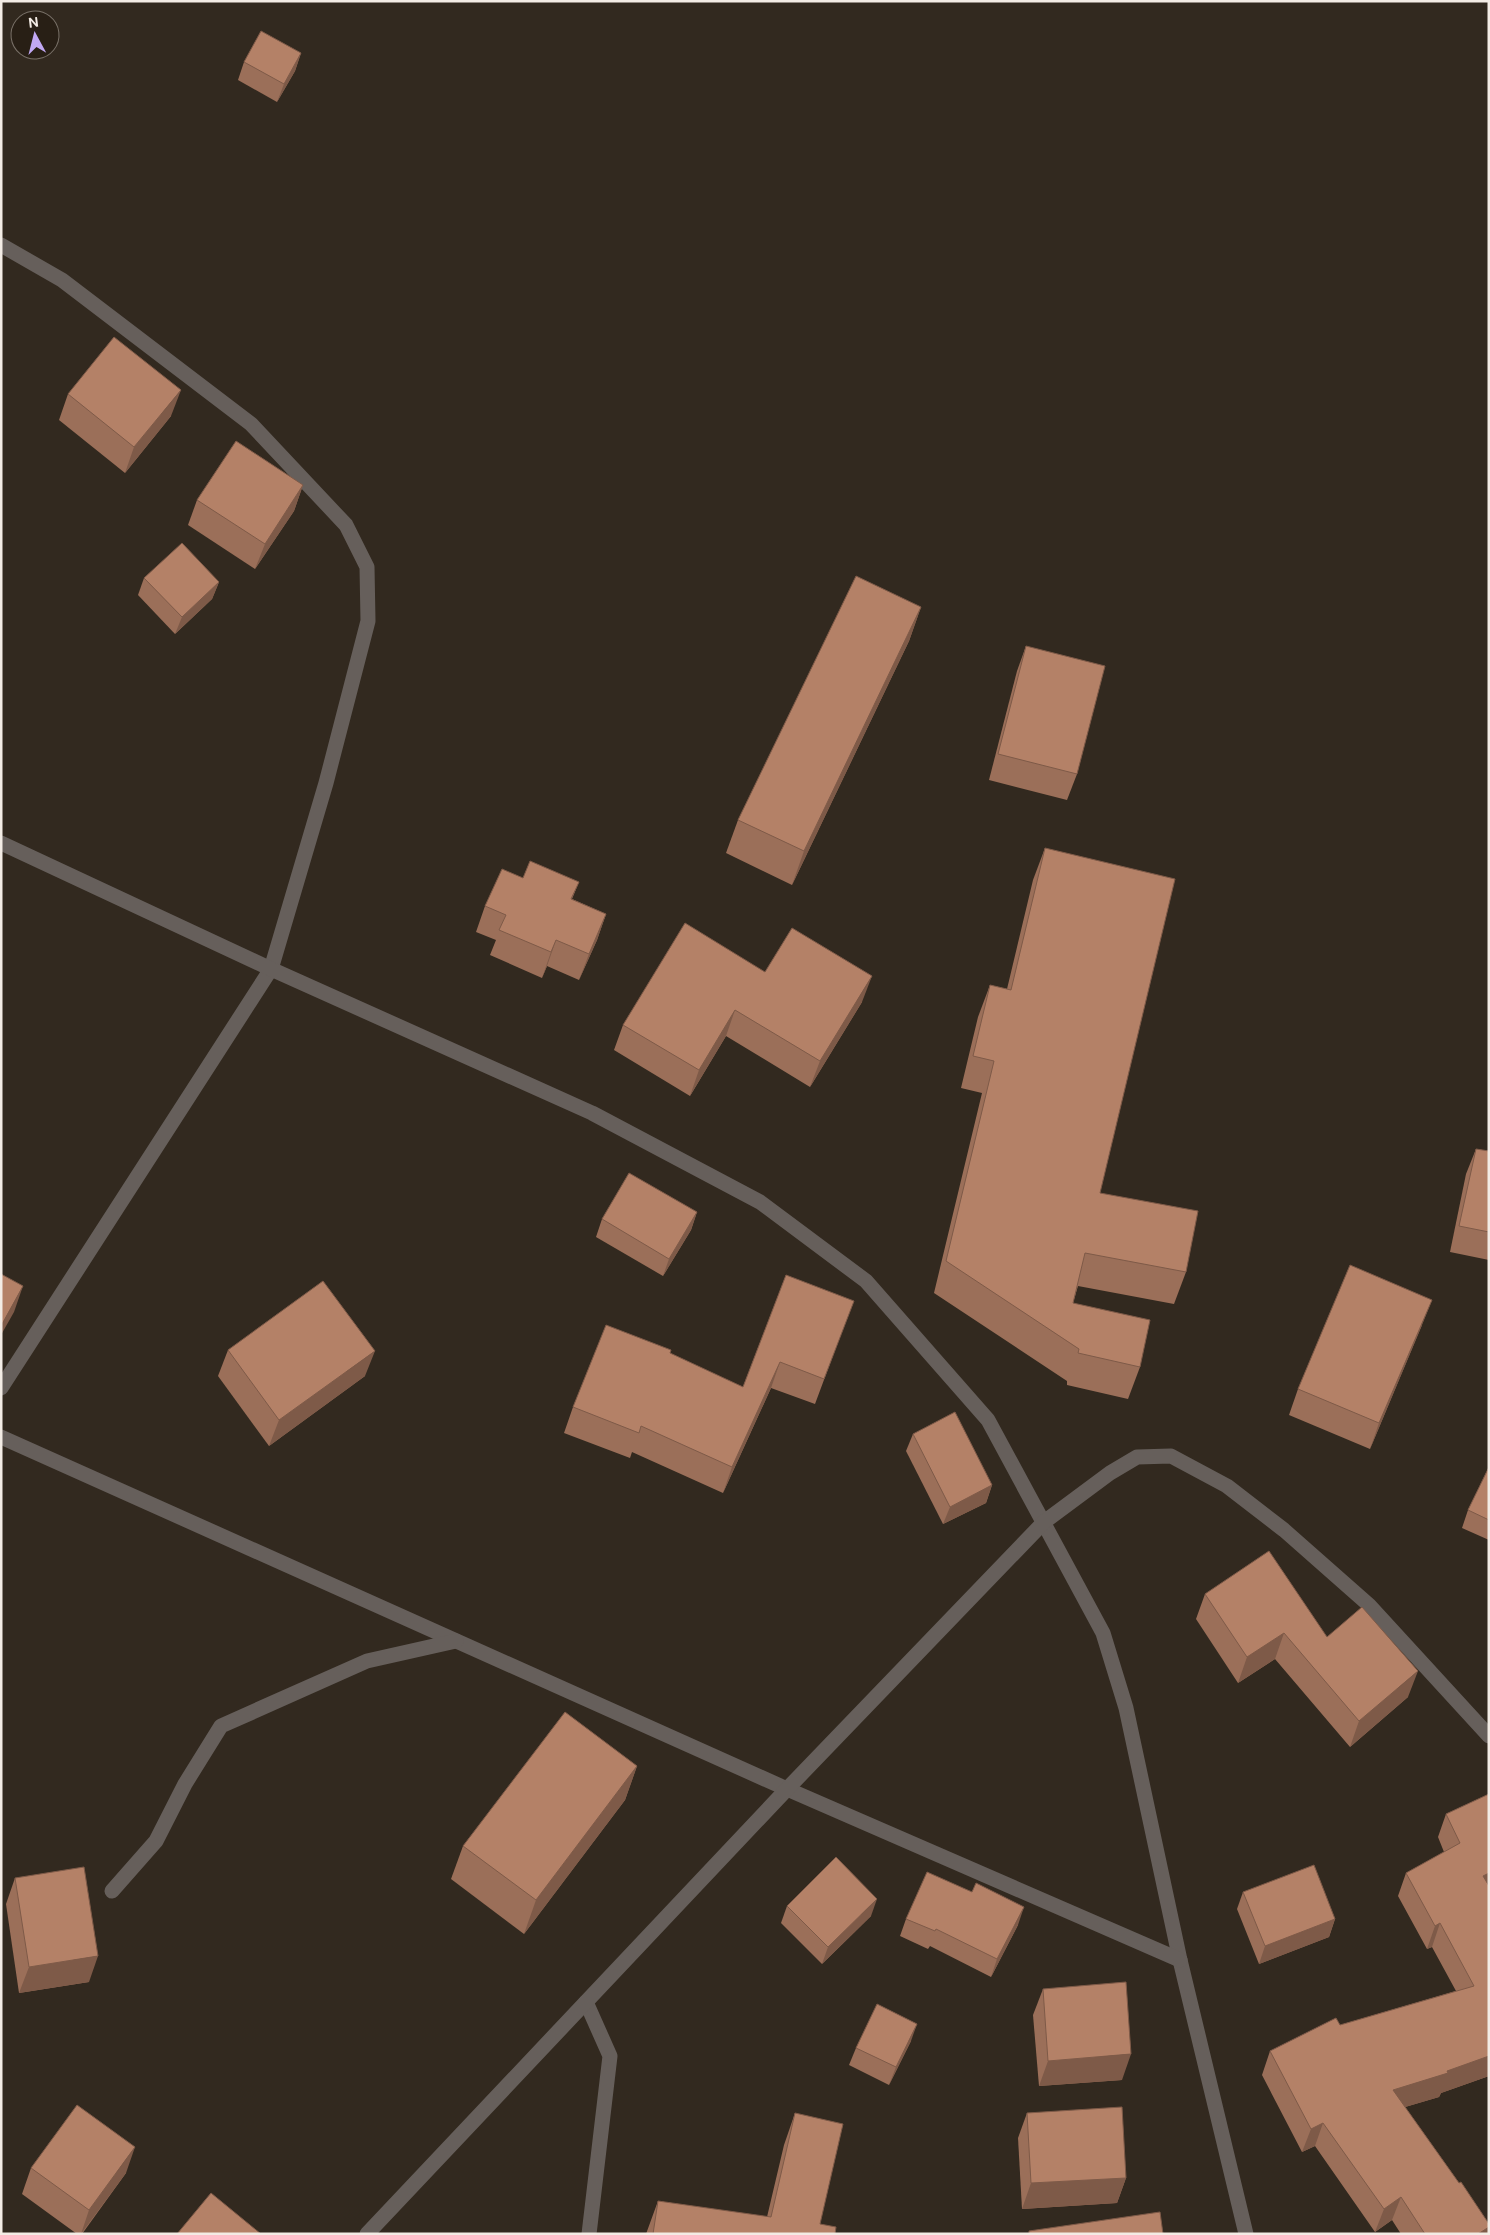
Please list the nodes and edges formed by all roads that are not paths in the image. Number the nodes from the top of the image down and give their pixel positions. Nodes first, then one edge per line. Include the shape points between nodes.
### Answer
1 (1, 245) edge
2 (1, 843) edge
3 (271, 969) junction
4 (1, 1388) edge
5 (1, 1437) edge
6 (1044, 1522) junction
7 (456, 1641) junction
8 (1489, 1736) edge
9 (788, 1789) junction
10 (112, 1891) dead end
11 (1180, 1960) junction
12 (586, 2002) junction
13 (367, 2234) edge
14 (589, 2234) edge
15 (1246, 2234) edge

1 - 3 street via 62,280 250,424 346,526 368,567 368,621 326,783
2 - 3 street
3 - 4 street
3 - 6 street via 592,1114 760,1202 866,1281 988,1420
5 - 7 street
6 - 8 street via 1137,1457 1171,1456 1227,1486 1284,1530 1369,1605
6 - 9 street
6 - 11 street via 1102,1633 1126,1708
7 - 9 street
7 - 10 street via 367,1661 221,1726 185,1784 156,1841
9 - 11 street
9 - 12 street
11 - 15 street
12 - 13 street
12 - 14 street via 610,2056

